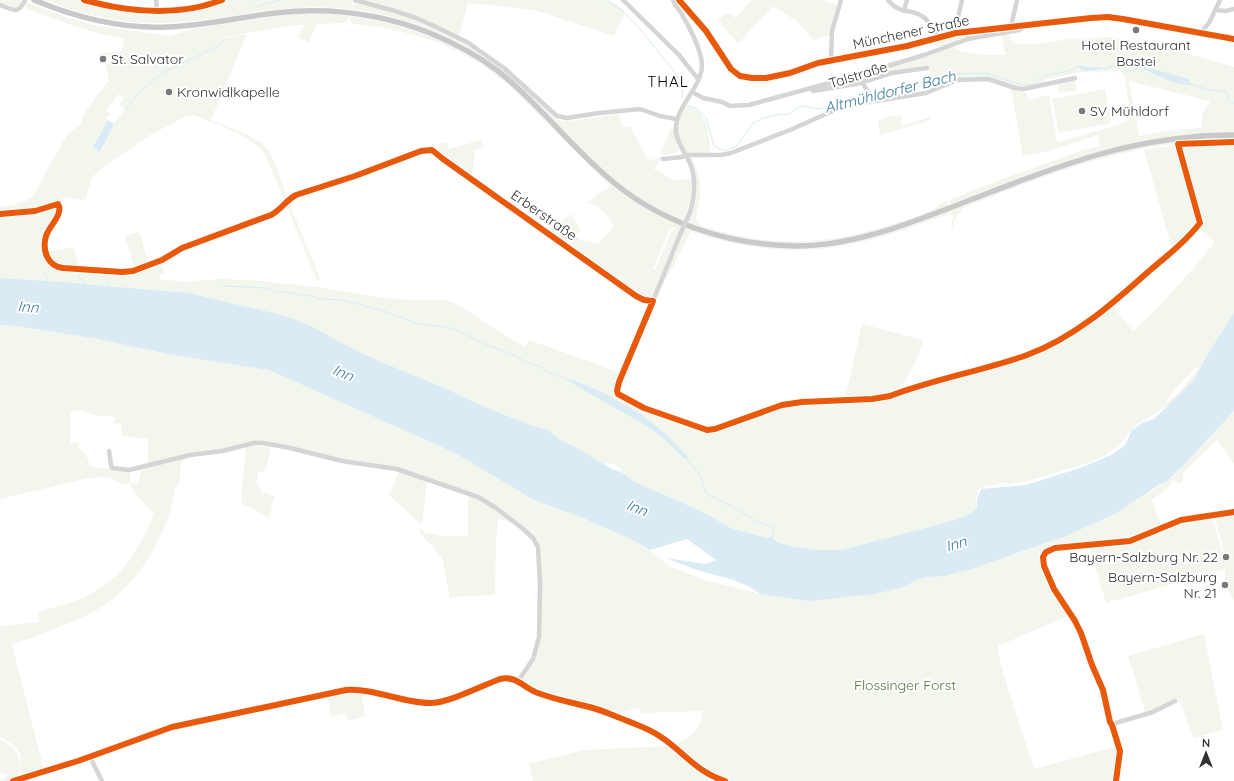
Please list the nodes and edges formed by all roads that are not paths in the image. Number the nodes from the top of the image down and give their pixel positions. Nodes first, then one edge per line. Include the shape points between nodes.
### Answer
1 (34, 0) edge
2 (84, 0) edge
3 (156, 0) edge
4 (222, 0) edge
5 (355, 0) edge
6 (623, 0) edge
7 (673, 0) edge
8 (679, 0) edge
9 (841, 0) edge
10 (888, 0) edge
11 (907, 0) edge
12 (962, 0) edge
13 (1018, 0) edge
14 (1220, 0) edge
15 (24, 1) edge
16 (0, 5) edge
17 (1234, 9) edge
18 (1215, 10) junction
19 (157, 11) junction
20 (904, 11) junction
21 (1209, 22) junction
22 (1022, 25) junction
23 (1011, 26) junction
24 (956, 33) junction
25 (1200, 33) junction
26 (1209, 34) junction
27 (938, 37) junction
28 (1234, 39) edge
29 (831, 60) junction
30 (927, 68) dead end
31 (698, 78) junction
32 (1075, 78) dead end
33 (862, 82) junction
34 (811, 89) junction
35 (692, 92) junction
36 (873, 100) junction
37 (676, 119) junction
38 (1234, 135) edge
39 (421, 151) dead end
40 (686, 155) junction
41 (663, 159) dead end
42 (0, 214) edge
43 (46, 254) dead end
44 (109, 451) dead end
45 (1234, 512) edge
46 (1104, 544) dead end
47 (518, 681) junction
48 (1175, 701) dead end
49 (90, 757) junction
50 (13, 781) edge
51 (102, 781) edge
52 (725, 781) edge
53 (1116, 781) edge

1 - 38 main road via 89,19 136,26 187,26 304,11 358,14 410,26 454,44 496,69 599,170 640,202 663,215 702,231 757,243 809,245 860,238 1105,152 1173,138
2 - 19 street
3 - 19 street
4 - 19 street via 193,8
5 - 37 street via 416,18 466,42 504,68 557,116 573,118 640,109
6 - 31 street
7 - 31 street via 686,21 700,55 702,66
8 - 29 street, Münchener Straße via 706,31 730,67 740,76 758,78 784,75
9 - 29 street via 832,33
10 - 20 street via 896,8
11 - 20 street
12 - 24 street
13 - 23 street
14 - 18 street
15 - 16 street via 18,10
17 - 18 street
18 - 21 street
20 - 27 street via 923,17
21 - 25 street
21 - 26 street
22 - 23 street, Münchener Straße
22 - 25 street, Münchener Straße via 1108,17
22 - 34 street, Talstraße via 1019,30 968,39
23 - 24 street, Münchener Straße
24 - 27 street, Münchener Straße
25 - 26 street, Münchener Straße
26 - 28 street, Münchener Straße
27 - 29 street, Münchener Straße via 907,46
30 - 33 street via 885,74
31 - 35 street
32 - 36 street via 1024,89 988,79 960,79 926,93
33 - 34 street via 813,91
33 - 36 street
34 - 35 street, Talstraße via 737,107 703,98
35 - 37 street
36 - 40 street via 844,106 731,153
37 - 40 street via 678,140
39 - 40 street, Erberstraße, bridge via 435,151 636,296 653,301 690,212 695,183
40 - 41 street
42 - 43 street via 35,211 58,205 58,214 46,237
44 - 47 street via 112,468 129,470 190,455 263,443 342,461 397,469 478,497 522,528 538,547 539,637 533,659
45 - 46 street via 1186,519 1136,539
47 - 49 street via 510,678 500,679 446,700 430,703 364,690 346,690 172,727
47 - 52 street via 536,692 594,708 650,730 703,771
48 - 53 street via 1153,712 1112,725 1120,751
49 - 50 street
49 - 51 street

